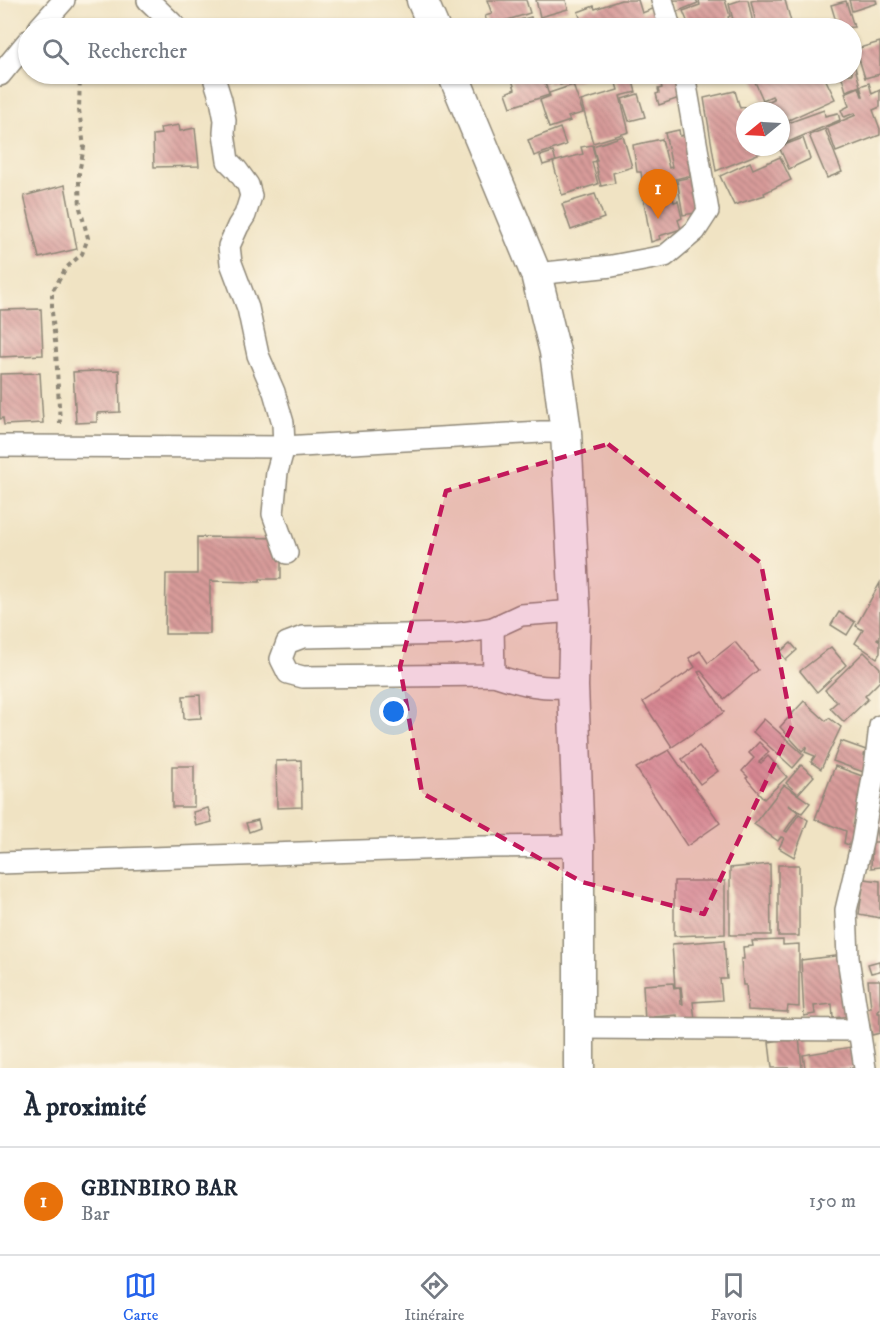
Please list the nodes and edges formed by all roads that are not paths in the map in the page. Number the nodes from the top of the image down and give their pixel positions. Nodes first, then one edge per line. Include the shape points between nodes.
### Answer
1 (64, 0) edge
2 (422, 0) edge
3 (662, 0) edge
4 (160, 4) edge
5 (48, 18) edge
6 (170, 18) edge
7 (430, 18) edge
8 (667, 18) edge
9 (18, 53) edge
10 (0, 75) edge
11 (216, 84) edge
12 (457, 84) edge
13 (686, 84) edge
14 (536, 274) junction
15 (554, 432) junction
16 (0, 446) edge
17 (284, 447) junction
18 (287, 553) dead end
19 (575, 611) junction
20 (494, 628) junction
21 (494, 675) junction
22 (573, 686) junction
23 (880, 726) edge
24 (579, 846) junction
25 (0, 863) edge
26 (578, 1028) junction
27 (859, 1030) junction
28 (579, 1068) edge
29 (865, 1068) edge

1 - 5 street
2 - 7 street
3 - 8 street
4 - 6 street
9 - 10 street
11 - 17 street via 225,120 228,160 248,185 251,196 229,246 231,263 283,423
12 - 14 street
13 - 14 street via 708,211 695,231 665,256
14 - 15 street via 555,352
15 - 17 street
15 - 19 street
16 - 17 street
17 - 18 street via 273,514
19 - 20 street via 521,615
19 - 22 street
20 - 21 street
20 - 21 street via 455,634 303,637 287,643 281,659 288,673 303,677
21 - 22 street via 524,685
22 - 24 street
23 - 27 street via 862,842 846,910 848,958
24 - 25 street
24 - 26 street
26 - 27 street
26 - 28 street
27 - 29 street

